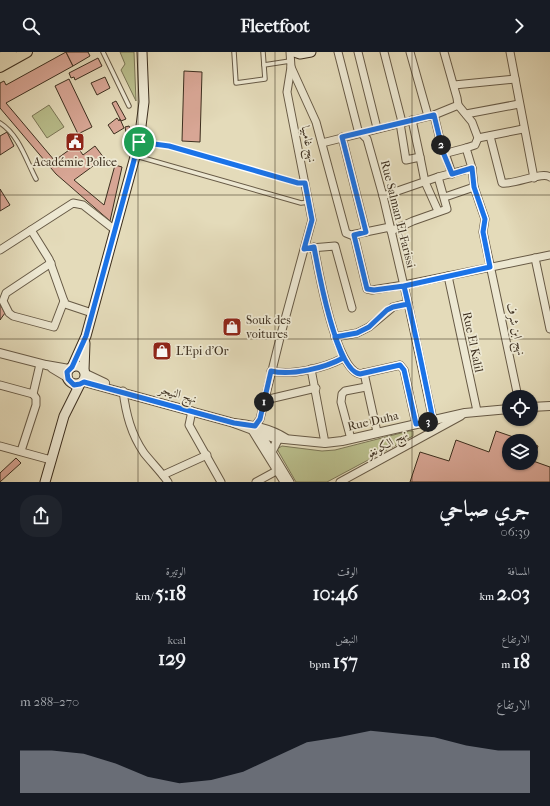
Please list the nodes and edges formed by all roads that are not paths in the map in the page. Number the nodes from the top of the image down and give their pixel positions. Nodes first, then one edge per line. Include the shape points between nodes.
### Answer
1 (27, 52) edge
2 (103, 52) edge
3 (142, 52) edge
4 (234, 52) edge
5 (263, 52) edge
6 (290, 52) edge
7 (294, 52) edge
8 (311, 52) edge
9 (338, 52) edge
10 (358, 52) edge
11 (384, 52) edge
12 (410, 52) edge
13 (444, 52) edge
14 (510, 52) edge
15 (291, 64) junction
16 (264, 65) junction
17 (0, 67) edge
18 (515, 79) junction
19 (454, 85) junction
20 (518, 104) junction
21 (458, 105) junction
22 (129, 106) dead end
23 (466, 114) junction
24 (431, 115) junction
25 (412, 120) junction
26 (0, 123) edge
27 (401, 123) junction
28 (377, 128) junction
29 (523, 128) junction
30 (360, 133) junction
31 (490, 136) junction
32 (342, 137) junction
33 (478, 138) junction
34 (139, 142) junction
35 (322, 142) junction
36 (466, 148) junction
37 (445, 153) junction
38 (135, 156) junction
39 (420, 157) junction
40 (472, 168) junction
41 (452, 174) junction
42 (438, 177) junction
43 (550, 177) edge
44 (534, 178) junction
45 (36, 179) dead end
46 (425, 182) junction
47 (305, 183) junction
48 (474, 187) junction
49 (383, 196) junction
50 (445, 198) junction
51 (309, 202) junction
52 (438, 211) junction
53 (391, 229) junction
54 (31, 230) junction
55 (115, 230) junction
56 (366, 232) junction
57 (354, 235) junction
58 (314, 247) junction
59 (304, 249) junction
60 (0, 250) edge
61 (550, 254) edge
62 (535, 258) junction
63 (51, 264) junction
64 (490, 267) junction
65 (448, 276) junction
66 (404, 286) junction
67 (64, 301) junction
68 (408, 304) junction
69 (352, 308) dead end
70 (92, 313) junction
71 (550, 329) edge
72 (86, 336) junction
73 (335, 337) junction
74 (0, 353) edge
75 (343, 358) junction
76 (43, 365) junction
77 (311, 369) junction
78 (271, 371) junction
79 (364, 373) junction
80 (69, 374) junction
81 (83, 377) junction
82 (0, 386) edge
83 (366, 387) junction
84 (316, 388) junction
85 (120, 390) junction
86 (517, 390) edge
87 (33, 394) junction
88 (265, 400) junction
89 (550, 406) edge
90 (538, 407) edge
91 (502, 410) edge
92 (192, 411) junction
93 (477, 412) junction
94 (465, 414) junction
95 (64, 416) junction
96 (433, 420) junction
97 (416, 424) junction
98 (258, 430) junction
99 (377, 432) junction
100 (281, 438) junction
101 (351, 439) junction
102 (325, 442) junction
103 (0, 446) edge
104 (21, 451) junction
105 (272, 451) junction
106 (207, 455) junction
107 (51, 460) junction
108 (280, 469) junction
109 (163, 475) junction
110 (45, 482) edge
111 (168, 482) edge
112 (221, 482) edge
113 (256, 482) edge
114 (284, 482) edge
115 (290, 482) edge
116 (340, 482) edge

1 - 17 main road
2 - 22 lane
3 - 34 main road via 144,102
4 - 16 lane via 236,83 265,79
5 - 16 lane
6 - 15 street
7 - 8 main road
9 - 30 street, Rue Salman El-Farissi
10 - 28 street
11 - 27 street
12 - 24 street
13 - 19 street
14 - 18 street
15 - 16 lane
15 - 35 street
15 - 47 street, نهج غامبيا via 287,92
18 - 19 street
18 - 20 street
19 - 21 street
20 - 23 street
20 - 29 street
21 - 23 street
21 - 24 street
23 - 33 street via 475,127
24 - 25 street
24 - 37 street
25 - 27 street
25 - 39 street
26 - 45 lane via 10,130 16,139
27 - 28 street
27 - 39 street via 406,160
28 - 30 street
29 - 31 street
29 - 44 street
30 - 32 street
30 - 49 street, Rue Salman El-Farissi via 367,139
31 - 33 street
31 - 44 street via 501,182 504,184
32 - 35 street
32 - 56 street
33 - 36 street via 475,145
34 - 38 main road
34 - 47 lane via 169,146
35 - 57 street via 326,166 346,233
36 - 37 street
36 - 40 street, نهج ابن شرف
37 - 41 street
38 - 51 lane via 301,203
38 - 55 main road
39 - 46 street
40 - 41 street
40 - 48 street, نهج ابن شرف
41 - 42 street
42 - 46 street
42 - 50 street
43 - 44 street via 544,174
46 - 49 street
46 - 52 street
47 - 51 street, نهج غامبيا
48 - 50 street
48 - 64 street, نهج ابن شرف via 485,219 483,232
49 - 53 street, Rue Salman El-Farissi
50 - 52 street via 448,208
51 - 59 street, نهج غامبيا via 312,220
52 - 53 street
53 - 56 street
53 - 66 street, Rue Salman El-Farissi
54 - 55 street via 69,205 78,203
54 - 60 street
54 - 63 street
55 - 70 main road
56 - 57 street
57 - 66 street via 367,289
58 - 59 street
58 - 69 street via 335,246
58 - 73 street
59 - 78 street, نهج غامبيا
61 - 62 street
62 - 64 street
62 - 71 street
63 - 67 street
63 - 67 street via 6,293 3,301 13,316 54,327
64 - 65 street
64 - 86 street, نهج ابن شرف
65 - 66 street
65 - 93 street, Rue El Kalil
66 - 68 street, Rue Salman El-Farissi
67 - 70 street via 68,306
68 - 73 street via 387,310 369,327 357,333
68 - 96 street, Rue Salman El-Farissi
70 - 72 main road
72 - 80 main road
72 - 81 main road
73 - 75 street
74 - 76 street
75 - 77 street
75 - 79 street via 357,374
76 - 80 street
76 - 87 street
77 - 78 street via 281,374
77 - 84 street
78 - 88 street, نهج غامبيا
79 - 83 street
79 - 97 street via 396,364 402,367
80 - 81 main road via 78,366
80 - 81 main road via 74,385
80 - 95 main road
81 - 85 street, نهج النيجر
81 - 95 main road
82 - 87 street
83 - 99 street
83 - 101 street via 345,391 342,394 341,402
84 - 88 street
84 - 102 street
85 - 92 street, نهج النيجر
85 - 109 street via 131,429 144,452
87 - 104 street via 36,405
88 - 98 street, نهج غامبيا
89 - 90 street
91 - 93 street, Rue Duha
92 - 98 street, نهج النيجر
92 - 106 street via 189,425
93 - 94 street, Rue Duha
94 - 96 street, Rue Duha
94 - 116 street, نهج الكونغو
95 - 107 main road
96 - 97 street, Rue Duha
97 - 99 street, Rue Duha
98 - 100 street, Rue Duha via 276,433
98 - 105 street
98 - 108 street
99 - 101 street, Rue Duha
100 - 102 street, Rue Duha
100 - 105 street
101 - 102 street, Rue Duha
103 - 104 street
104 - 107 street
105 - 108 street
106 - 109 street
106 - 112 street
107 - 110 main road
108 - 113 street
108 - 114 street
108 - 115 street
109 - 111 street

